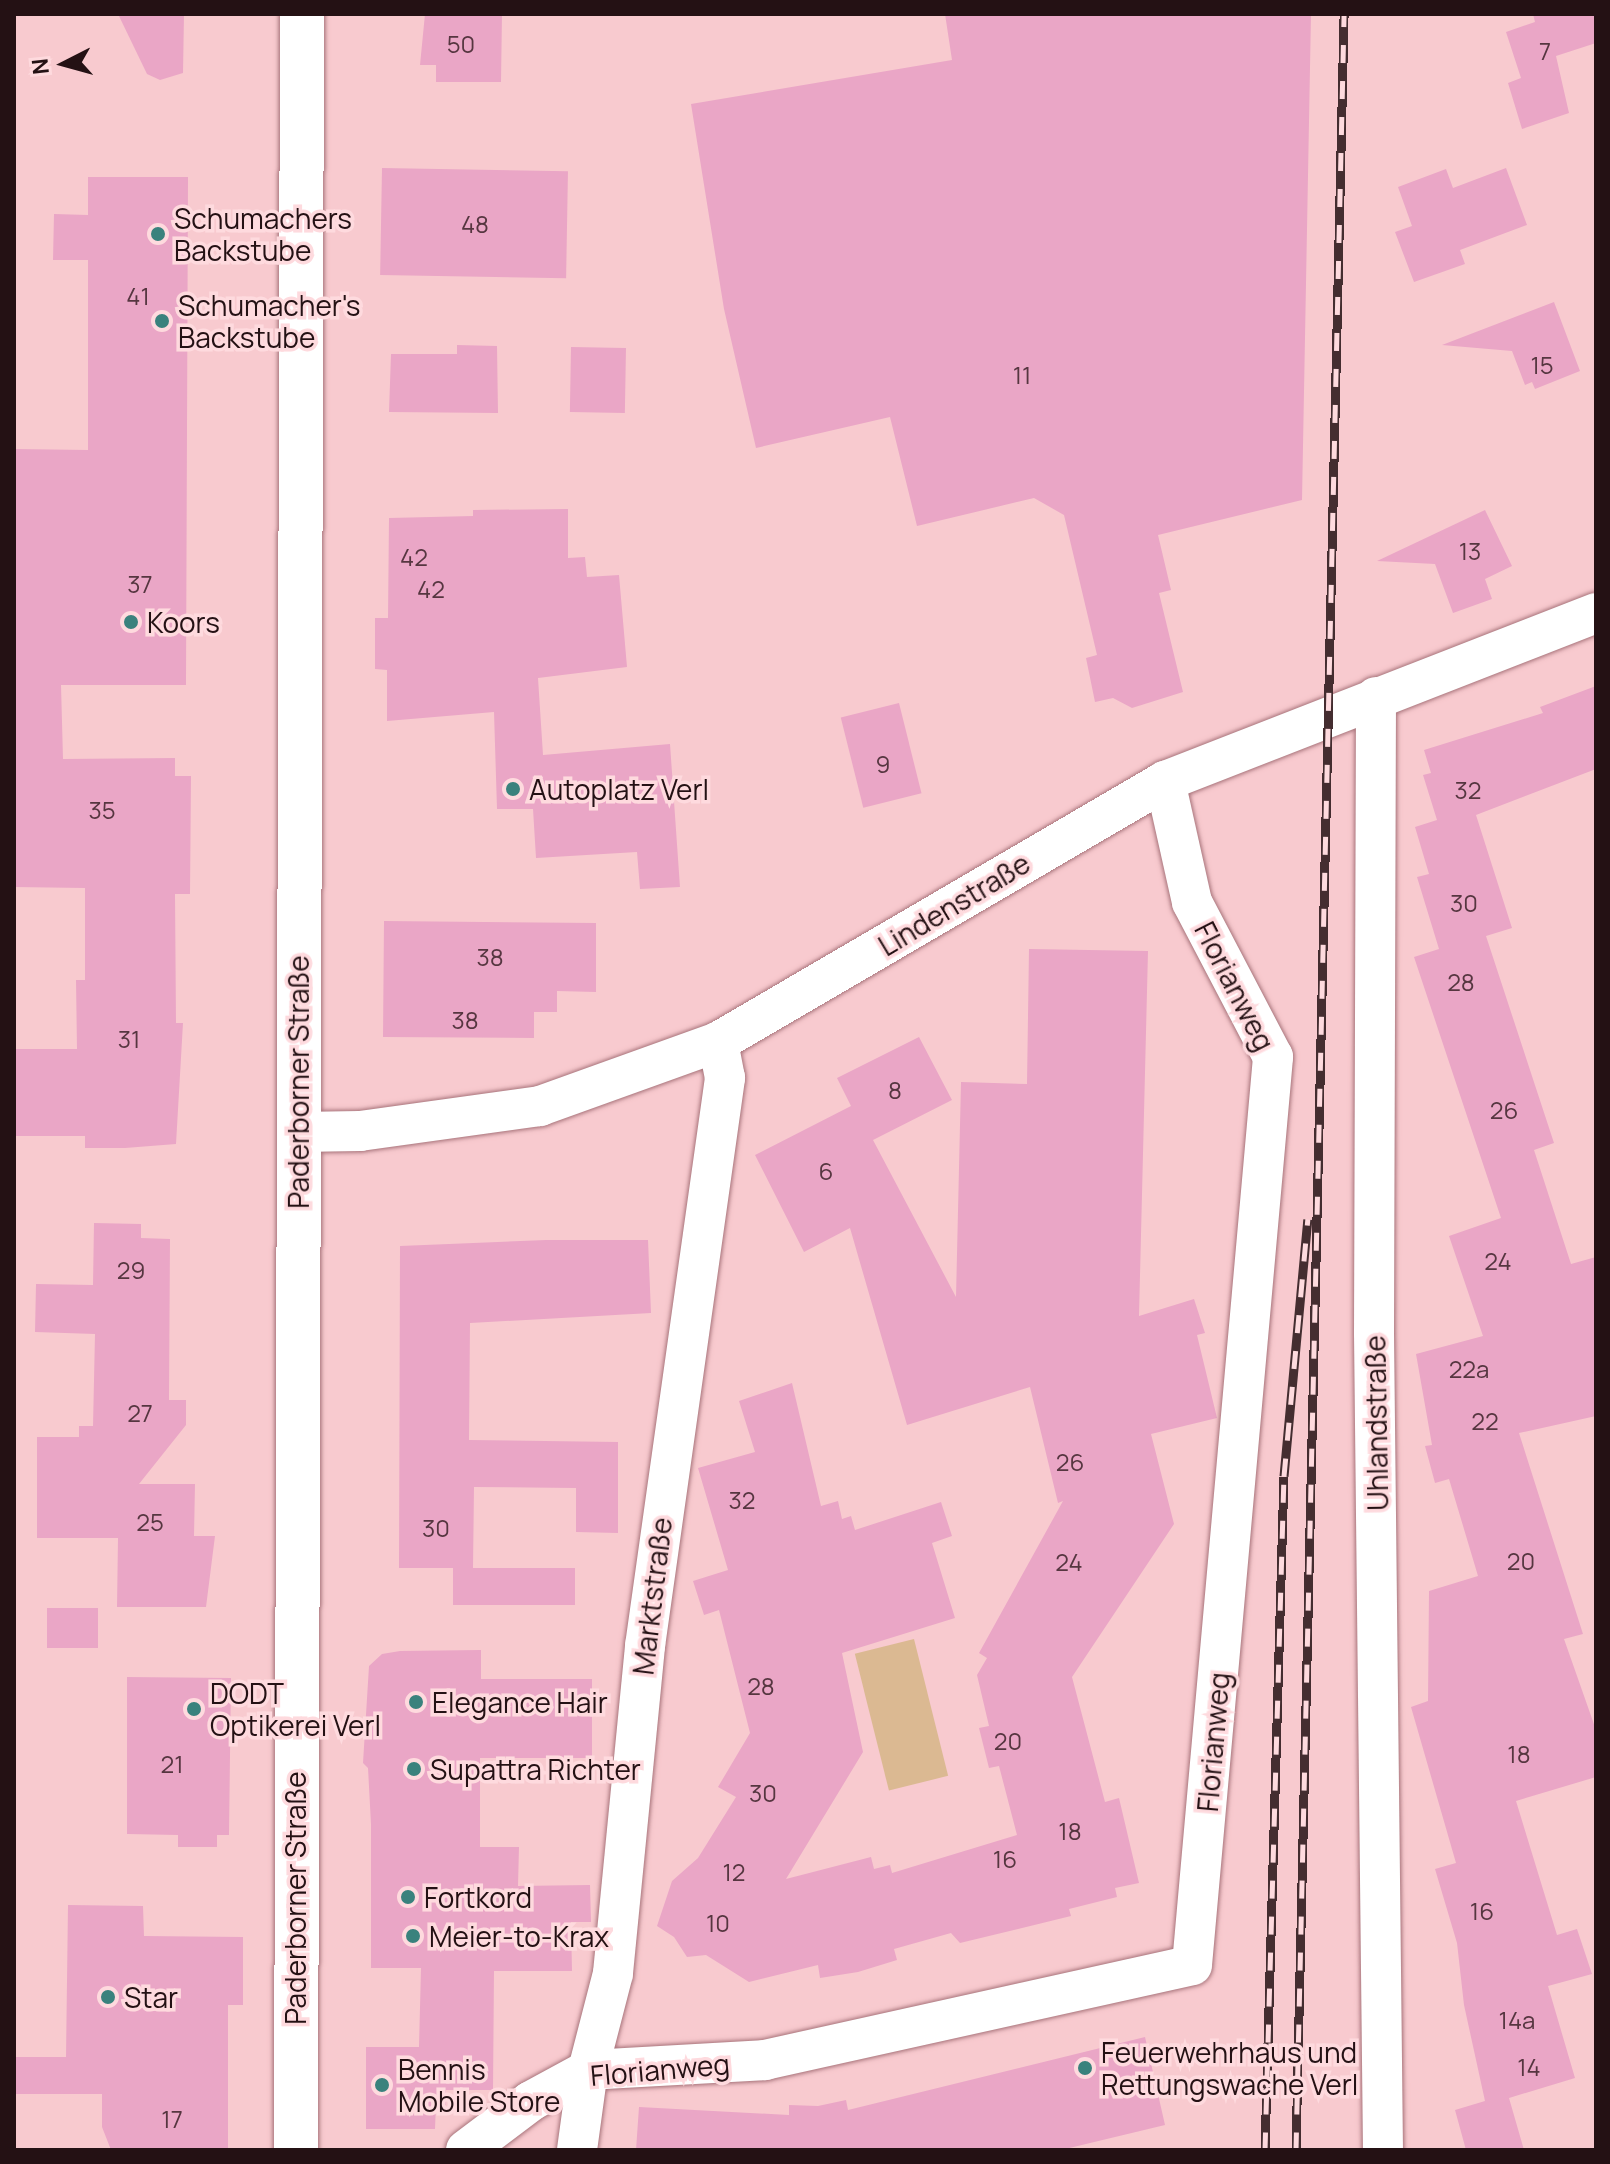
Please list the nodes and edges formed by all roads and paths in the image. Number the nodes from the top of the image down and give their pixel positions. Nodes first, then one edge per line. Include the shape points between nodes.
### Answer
1 (302, 14) edge
2 (1596, 613) edge
3 (1376, 697) junction
4 (1165, 781) junction
5 (718, 1042) junction
6 (298, 1132) junction
7 (588, 2070) junction
8 (296, 2150) edge
9 (466, 2150) edge
10 (577, 2150) edge
11 (1383, 2150) edge

1 - 6 main road, Paderborner Straße
2 - 3 street, Lindenstraße
3 - 4 street, Lindenstraße
3 - 11 street, Uhlandstraße via 1374,1333
4 - 5 street, Lindenstraße
4 - 7 street, Florianweg via 1192,902 1273,1057 1192,1965 765,2060
5 - 6 street, Lindenstraße via 540,1106 360,1131
5 - 7 street, Marktstraße via 725,1078 645,1646 613,1973
6 - 8 main road, Paderborner Straße
7 - 9 street, Florianweg via 531,2101
7 - 10 street, Marktstraße

